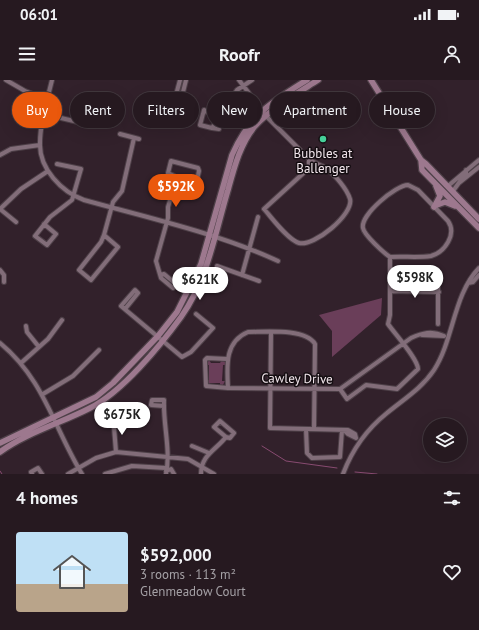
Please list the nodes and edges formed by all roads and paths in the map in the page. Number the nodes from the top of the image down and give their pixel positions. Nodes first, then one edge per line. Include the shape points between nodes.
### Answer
1 (6, 80) edge
2 (52, 80) edge
3 (180, 80) edge
4 (186, 80) edge
5 (239, 80) edge
6 (252, 80) edge
7 (307, 80) edge
8 (318, 80) edge
9 (371, 80) edge
10 (243, 86) junction
11 (28, 92) edge
12 (50, 92) edge
13 (236, 92) edge
14 (248, 92) edge
15 (262, 111) joint
16 (207, 112) edge
17 (266, 116) junction
18 (207, 127) edge
19 (42, 128) edge
20 (212, 128) edge
21 (247, 128) edge
22 (219, 129) dead end
23 (120, 134) dead end
24 (134, 138) junction
25 (140, 139) dead end
26 (40, 145) junction
27 (0, 155) edge
28 (309, 159) junction
29 (421, 160) junction
30 (479, 160) edge
31 (57, 164) dead end
32 (479, 167) edge
33 (466, 170) junction
34 (48, 171) junction
35 (458, 183) junction
36 (436, 184) junction
37 (448, 186) junction
38 (172, 190) junction
39 (453, 191) junction
40 (74, 197) junction
41 (435, 206) junction
42 (112, 208) junction
43 (459, 208) junction
44 (258, 217) dead end
45 (479, 219) edge
46 (16, 222) dead end
47 (166, 223) junction
48 (44, 224) junction
49 (479, 228) edge
50 (104, 235) junction
51 (211, 237) junction
52 (249, 248) junction
53 (390, 257) junction
54 (278, 261) dead end
55 (217, 266) dead end
56 (479, 268) edge
57 (0, 270) edge
58 (438, 274) dead end
59 (161, 275) dead end
60 (242, 275) junction
61 (479, 276) edge
62 (259, 281) dead end
63 (4, 282) dead end
64 (468, 283) junction
65 (390, 291) junction
66 (439, 292) junction
67 (124, 309) junction
68 (196, 314) dead end
69 (62, 320) dead end
70 (438, 324) dead end
71 (26, 326) dead end
72 (271, 332) junction
73 (158, 336) junction
74 (450, 337) junction
75 (163, 341) junction
76 (0, 343) edge
77 (404, 344) junction
78 (39, 347) junction
79 (99, 350) dead end
80 (227, 359) junction
81 (20, 363) junction
82 (228, 388) junction
83 (270, 388) junction
84 (315, 388) junction
85 (340, 389) junction
86 (43, 394) junction
87 (164, 406) dead end
88 (118, 413) dead end
89 (54, 417) junction
90 (57, 424) junction
91 (306, 429) junction
92 (314, 429) junction
93 (344, 430) junction
94 (226, 437) junction
95 (358, 439) junction
96 (0, 443) edge
97 (192, 446) dead end
98 (0, 452) edge
99 (116, 452) junction
100 (209, 453) junction
101 (167, 457) junction
102 (202, 466) junction
103 (78, 468) junction
104 (166, 471) edge
105 (113, 473) edge
106 (32, 474) edge
107 (42, 474) edge
108 (68, 474) edge
109 (82, 474) edge
110 (105, 474) edge
111 (174, 474) edge
112 (201, 474) edge
113 (214, 474) edge
114 (343, 474) edge

1 - 11 street
2 - 12 street
3 - 4 street via 176,95 178,98 182,96
5 - 10 street
6 - 10 street
7 - 15 main road
8 - 17 main road via 284,100
9 - 29 main road
10 - 13 street
10 - 14 street
15 - 17 street
16 - 18 street via 204,110 200,125
17 - 28 street
17 - 51 main road via 248,136 237,158
19 - 26 street
20 - 22 street
21 - 51 main road via 232,155
23 - 24 street
24 - 25 street
24 - 42 street via 122,190
26 - 27 street via 11,149
26 - 34 street
28 - 28 street via 328,170 341,184 350,199 350,206 318,239 305,244 292,240 264,209 309,168
29 - 36 main road via 422,170
29 - 37 main road
30 - 33 street
31 - 40 street via 81,169
32 - 35 street
33 - 35 street
33 - 37 street
34 - 40 street via 56,182
34 - 46 street via 21,189 0,209
35 - 39 street
36 - 41 main road via 440,196
36 - 43 main road
37 - 39 main road
38 - 38 street via 194,193 198,168 171,161 168,173 174,176
38 - 47 street
39 - 45 main road
40 - 42 street
40 - 48 street
41 - 43 main road via 445,202
41 - 53 street via 451,226 452,233 448,241 433,255
41 - 53 street via 418,190 406,185 397,188 369,212 363,223 363,230
42 - 47 street
42 - 50 street
43 - 49 main road
44 - 52 street
47 - 51 street
47 - 59 street via 156,258
48 - 48 street via 35,236 47,245 56,234
50 - 50 street via 79,270 91,280 118,246
51 - 52 street
51 - 73 main road via 190,290
51 - 75 main road via 207,266 198,288 182,316
52 - 54 street
52 - 60 street
53 - 65 street
55 - 60 street
56 - 64 street
57 - 63 street via 4,275
58 - 66 street
60 - 62 street
61 - 64 street
64 - 74 street
65 - 66 street
65 - 77 street via 388,324
66 - 70 street
67 - 67 street via 121,306 136,290 138,293
67 - 73 street
68 - 75 street via 213,328 191,352 182,357
69 - 78 street
71 - 78 street via 27,332
72 - 80 street via 244,333 231,346
72 - 83 street
72 - 84 street via 299,333 314,342
73 - 75 street
73 - 89 main road via 105,391 86,403
74 - 77 street, Cawley Drive via 422,335 411,338
74 - 95 street via 441,358 418,389
75 - 90 main road via 108,396 91,408
76 - 81 street
77 - 85 street, Cawley Drive
77 - 85 street via 418,367 417,371 398,388 366,385 347,399
78 - 81 street
79 - 86 street via 77,373
80 - 82 street
80 - 82 street, Cawley Drive via 207,358 204,363 206,386
81 - 86 street
82 - 83 street, Cawley Drive
83 - 84 street, Cawley Drive
83 - 91 street via 270,428
84 - 85 street, Cawley Drive
84 - 92 street
86 - 89 street
87 - 101 street
88 - 99 street via 114,427
89 - 90 street
89 - 96 main road
90 - 98 main road
90 - 103 street
91 - 92 street
91 - 93 street via 306,453 312,458 340,457
92 - 93 street
93 - 95 street
94 - 94 street via 214,427 220,421 234,433 230,438
94 - 100 street
95 - 114 street
97 - 100 street
99 - 101 street
99 - 103 street via 102,455
100 - 102 street
101 - 102 street via 188,459
101 - 104 street
102 - 112 street
102 - 113 street
103 - 108 street
103 - 109 street
104 - 105 street via 132,466
104 - 111 street via 171,470
105 - 110 street
106 - 107 street via 31,472 38,468

